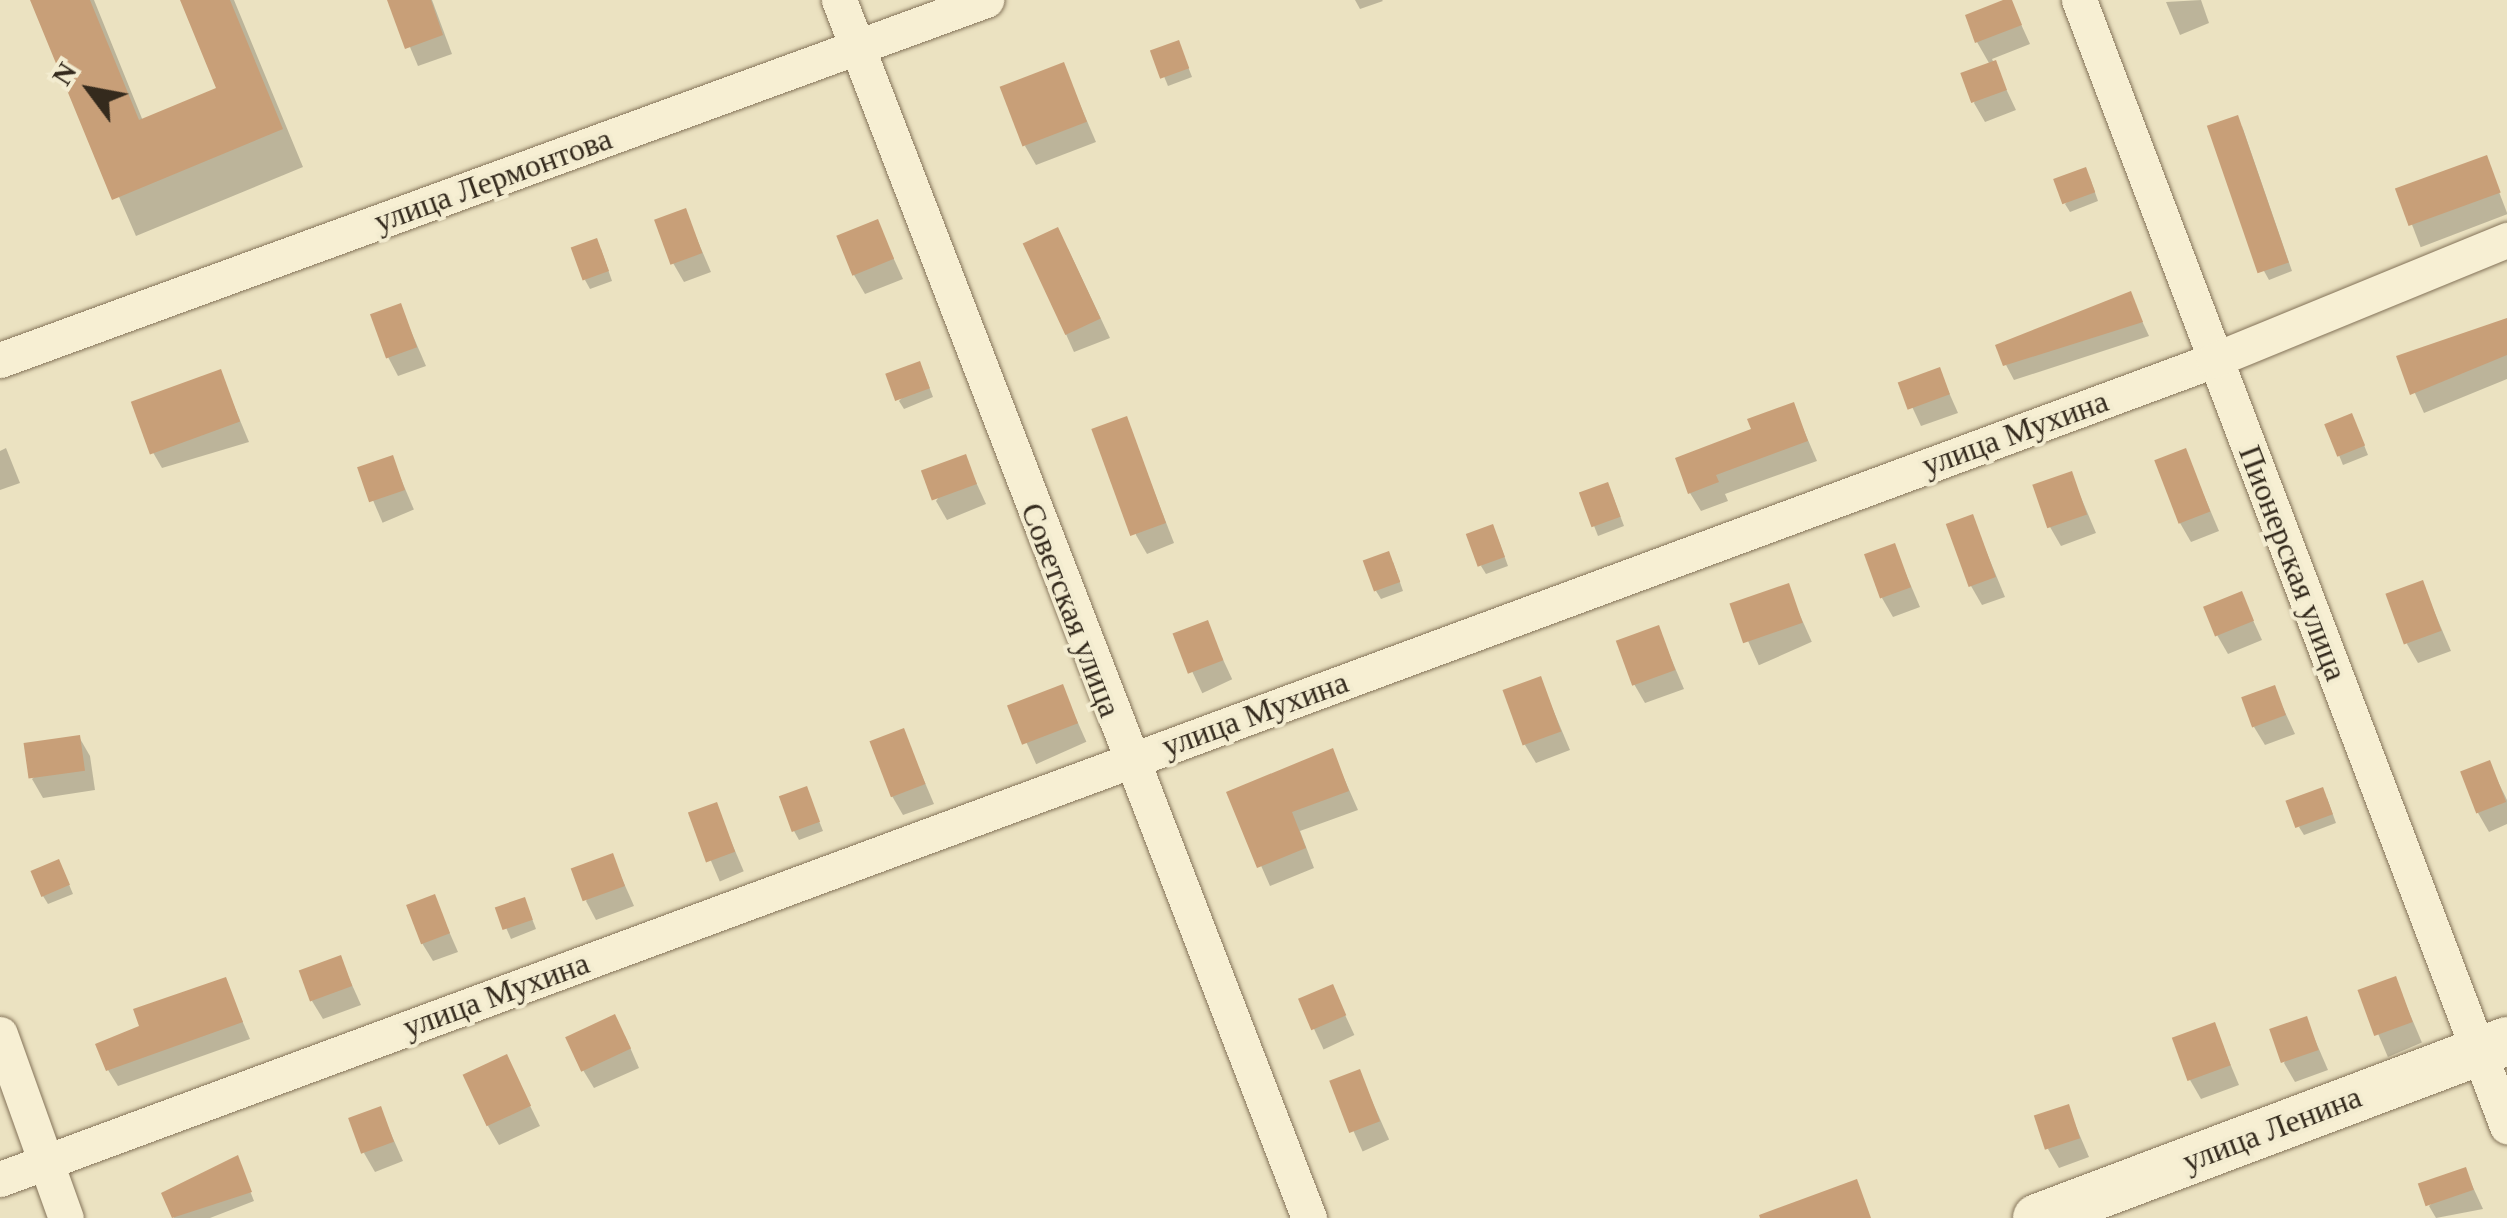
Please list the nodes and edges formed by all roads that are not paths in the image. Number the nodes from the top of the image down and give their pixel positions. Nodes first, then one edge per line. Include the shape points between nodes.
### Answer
1 (839, 0) edge
2 (986, 0) edge
3 (2079, 0) edge
4 (856, 47) junction
5 (2507, 240) edge
6 (0, 360) edge
7 (2214, 360) junction
8 (1129, 761) junction
9 (0, 1034) edge
10 (2494, 1046) edge
11 (2507, 1126) edge
12 (45, 1162) junction
13 (0, 1179) edge
14 (66, 1218) edge
15 (1309, 1218) edge
16 (2038, 1218) edge

1 - 4 street, Советская улица
2 - 4 street, улица Лермонтова
3 - 7 street, Пионерская улица
4 - 6 street, улица Лермонтова
4 - 8 street, Советская улица
5 - 7 street, улица Мухина
7 - 8 street, улица Мухина
7 - 10 street, Пионерская улица
8 - 12 street, улица Мухина
8 - 15 street, Советская улица
9 - 12 street
10 - 11 street, Пионерская улица
10 - 16 main road, улица Ленина
12 - 13 street, улица Мухина
12 - 14 street

